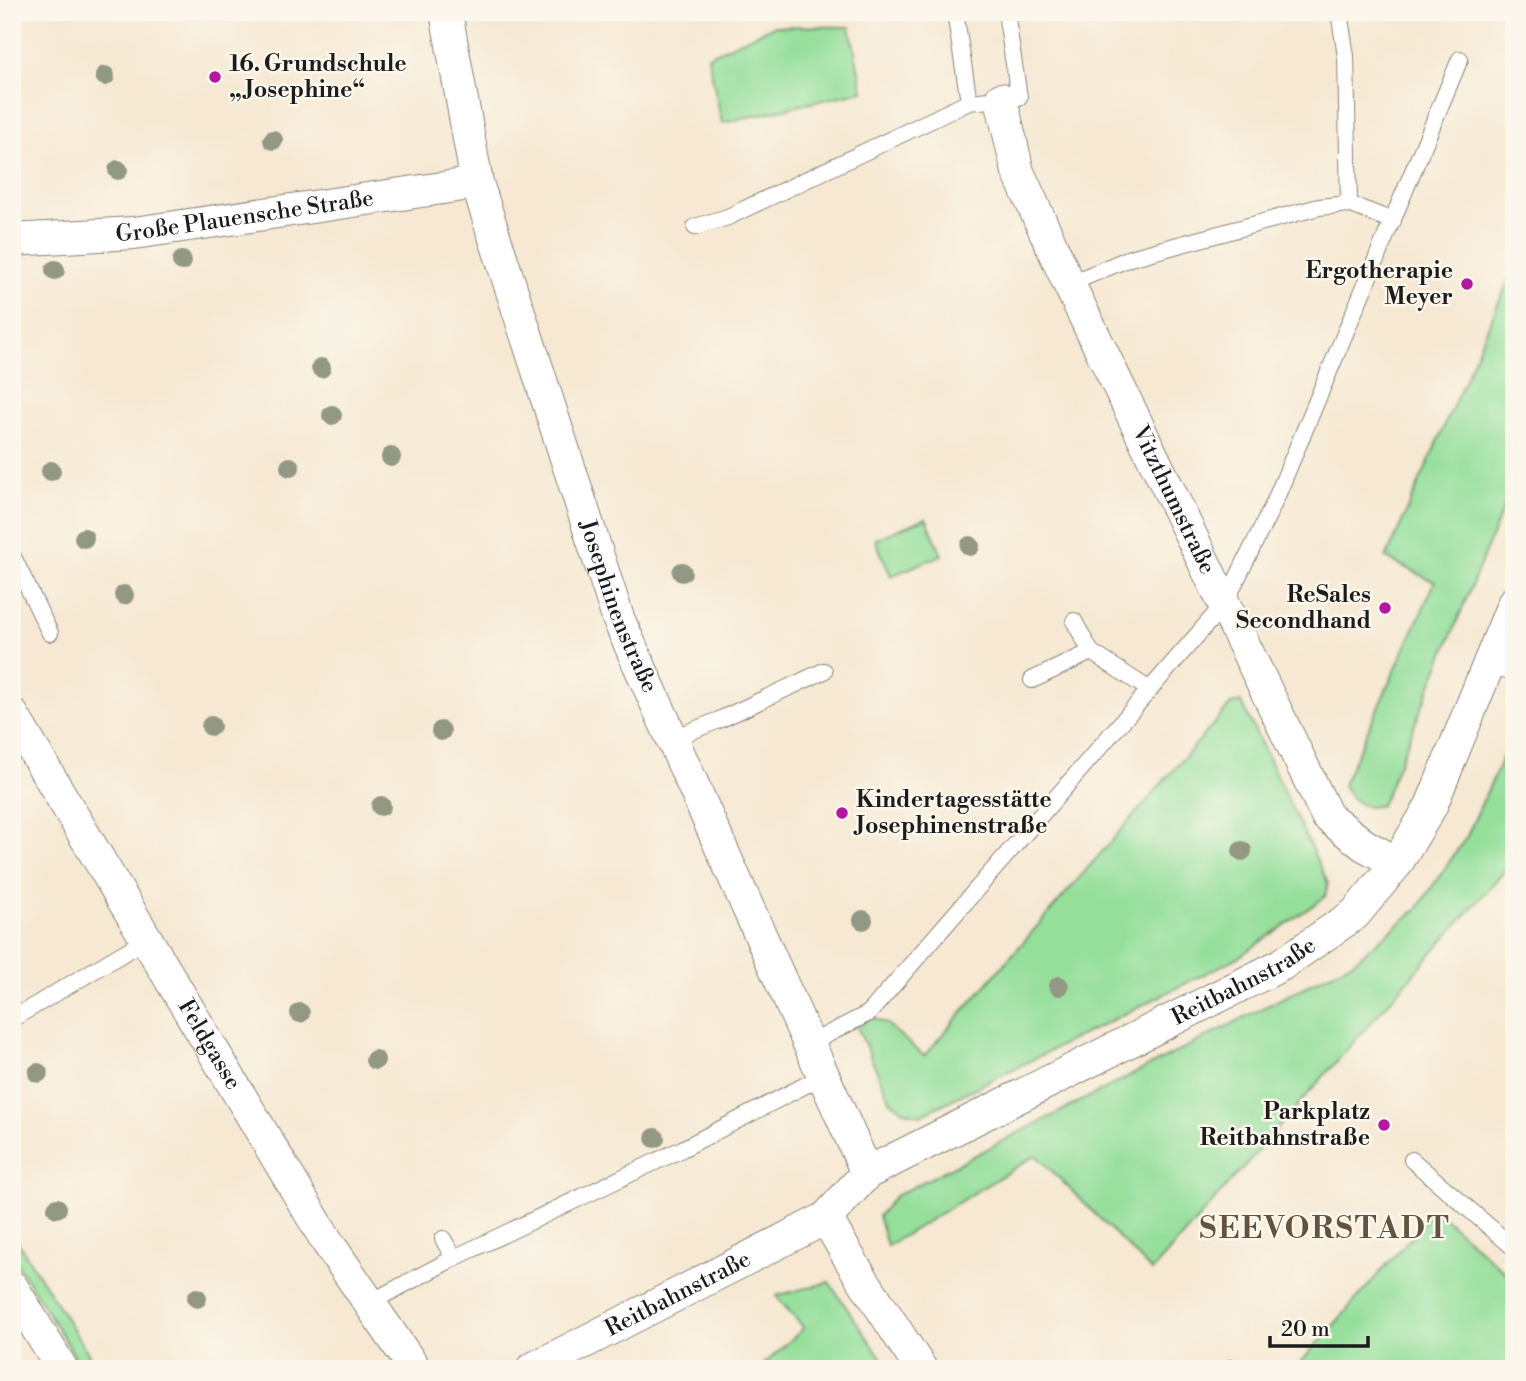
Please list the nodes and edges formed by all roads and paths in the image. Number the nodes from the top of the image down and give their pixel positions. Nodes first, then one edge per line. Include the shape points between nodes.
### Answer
1 (446, 12) edge
2 (955, 12) edge
3 (1006, 12) edge
4 (1339, 12) edge
5 (1460, 59) dead end
6 (1001, 99) junction
7 (969, 102) junction
8 (477, 183) junction
9 (1349, 204) junction
10 (1393, 221) junction
11 (695, 227) dead end
12 (12, 240) edge
13 (1069, 284) junction
14 (12, 555) edge
15 (18, 581) edge
16 (1514, 602) edge
17 (1225, 603) junction
18 (1074, 621) dead end
19 (50, 633) dead end
20 (1091, 652) junction
21 (1502, 668) edge
22 (824, 671) dead end
23 (1032, 680) dead end
24 (1150, 690) junction
25 (12, 714) edge
26 (671, 739) junction
27 (1397, 863) junction
28 (147, 939) junction
29 (12, 1019) edge
30 (809, 1044) junction
31 (825, 1075) junction
32 (1412, 1160) dead end
33 (867, 1173) junction
34 (826, 1218) junction
35 (443, 1239) dead end
36 (1514, 1248) edge
37 (454, 1258) junction
38 (12, 1287) edge
39 (371, 1302) junction
40 (62, 1369) edge
41 (415, 1369) edge
42 (532, 1369) edge
43 (921, 1369) edge

1 - 8 street, Josephinenstraße
2 - 7 lane
3 - 6 lane via 1020,97
4 - 9 lane via 1346,55
5 - 10 lane
6 - 7 lane
6 - 13 street, Vitzthumstraße via 1018,172
7 - 11 lane via 728,217
8 - 12 street, Große Plauensche Straße via 134,233
8 - 26 street, Josephinenstraße via 618,618
9 - 10 lane
9 - 13 lane via 1319,207 1129,258
10 - 17 lane via 1274,503
13 - 17 street, Vitzthumstraße
14 - 15 lane
15 - 19 lane
16 - 21 street, Reitbahnstraße
17 - 24 lane
17 - 27 street, Vitzthumstraße via 1327,816
18 - 20 lane
20 - 23 lane
20 - 24 lane
21 - 27 street, Reitbahnstraße
22 - 26 lane
24 - 30 lane via 869,1013
25 - 28 street, Feldgasse
26 - 30 street, Josephinenstraße
27 - 33 street, Reitbahnstraße via 1355,914 1281,965
28 - 29 lane
28 - 39 street, Feldgasse via 328,1243
30 - 31 street, Josephinenstraße
31 - 33 street, Josephinenstraße
31 - 37 lane
32 - 36 lane
33 - 34 street, Reitbahnstraße
34 - 42 street, Reitbahnstraße
34 - 43 street
35 - 37 lane
37 - 39 lane
38 - 40 street
39 - 41 street, Feldgasse

